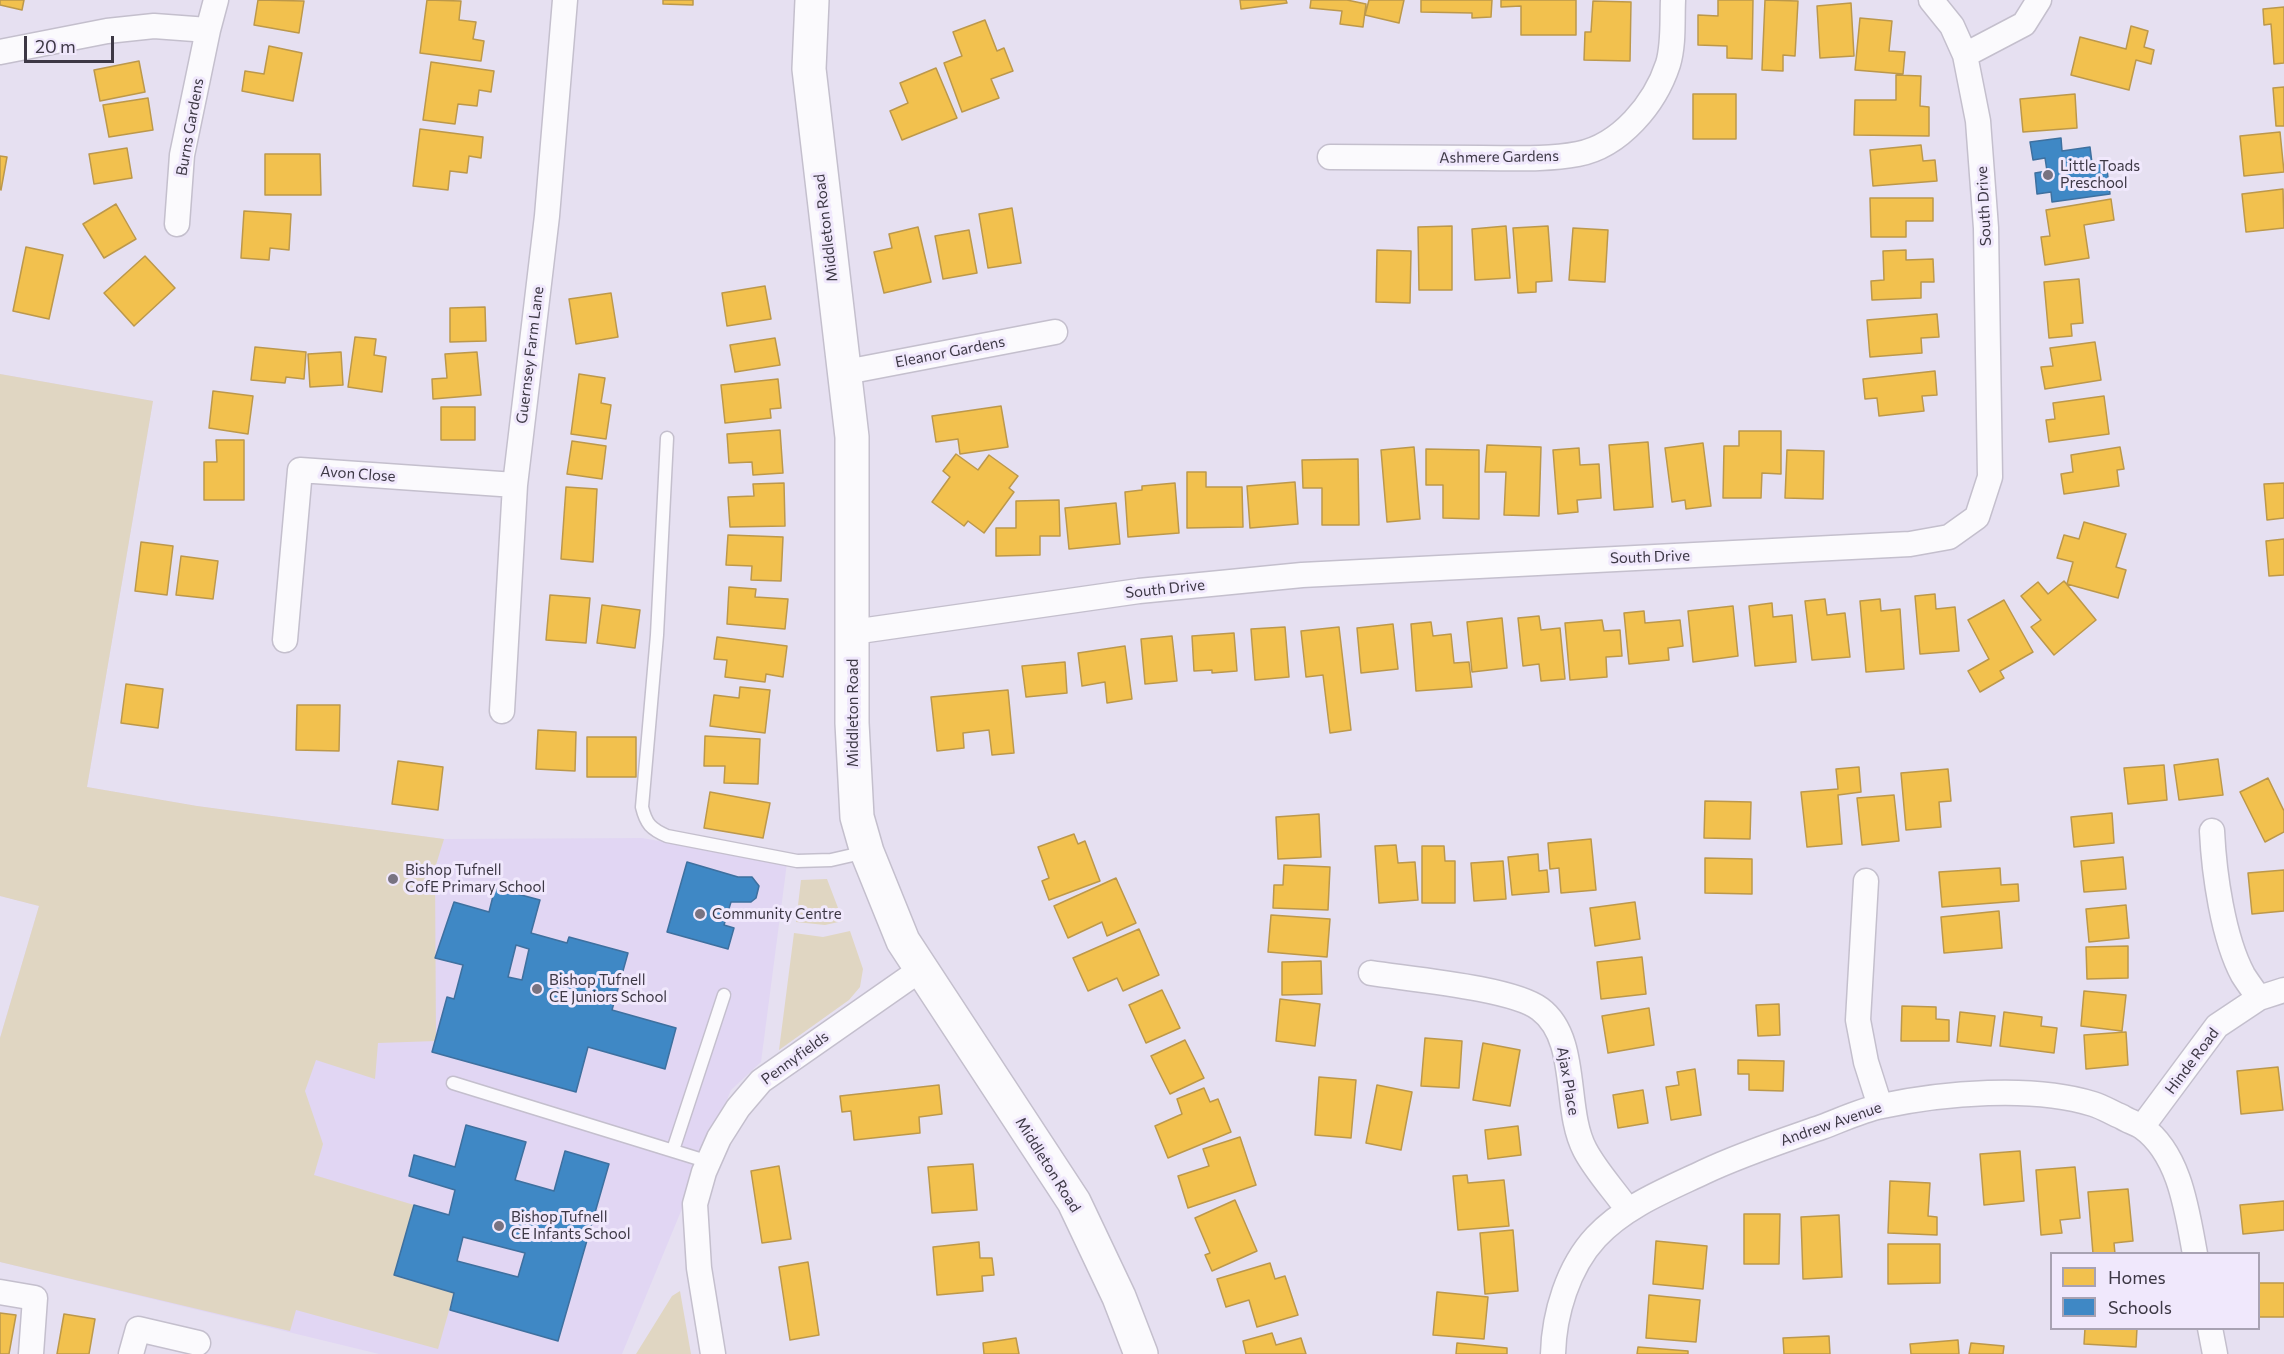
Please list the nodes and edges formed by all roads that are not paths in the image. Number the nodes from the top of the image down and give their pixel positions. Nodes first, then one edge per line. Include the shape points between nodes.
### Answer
1 (216, 0) edge
2 (565, 0) edge
3 (812, 0) edge
4 (1673, 0) edge
5 (1931, 0) edge
6 (2039, 0) edge
7 (208, 30) junction
8 (0, 52) edge
9 (1965, 55) junction
10 (1330, 157) dead end
11 (177, 224) dead end
12 (1055, 332) dead end
13 (846, 372) junction
14 (668, 438) dead end
15 (515, 485) junction
16 (853, 632) junction
17 (285, 640) dead end
18 (502, 711) dead end
19 (2212, 831) dead end
20 (867, 852) junction
21 (1866, 881) dead end
22 (920, 970) junction
23 (1371, 973) dead end
24 (2284, 990) edge
25 (724, 995) dead end
26 (2259, 998) junction
27 (453, 1083) dead end
28 (1880, 1106) junction
29 (2142, 1127) junction
30 (673, 1150) junction
31 (708, 1162) junction
32 (1628, 1210) junction
33 (2195, 1252) edge
34 (0, 1292) edge
35 (2210, 1330) edge
36 (198, 1343) dead end
37 (31, 1354) edge
38 (131, 1354) edge
39 (713, 1354) edge
40 (1140, 1354) edge
41 (1553, 1354) edge
42 (2215, 1354) edge

1 - 7 street, Burns Gardens
2 - 15 street, Guernsey Farm Lane via 547,216
3 - 13 main road, Middleton Road via 809,69 832,284
4 - 10 street, Ashmere Gardens via 1668,64 1636,119 1610,142 1579,154 1542,158
5 - 9 street, South Drive via 1952,26
6 - 9 street via 2024,24
7 - 8 street via 154,26
7 - 11 street, Burns Gardens via 182,155
9 - 16 street, South Drive via 1978,121 1986,228 1990,477 1977,517 1949,537 1910,544 1302,575 1139,591
12 - 13 street, Eleanor Gardens
13 - 16 main road, Middleton Road via 852,437
14 - 20 lane via 642,807 646,821 653,830 668,836 797,861 831,860
15 - 17 street, Avon Close via 300,470
15 - 18 street, Guernsey Farm Lane
16 - 20 main road, Middleton Road via 854,777 857,817
19 - 26 street via 2213,865 2224,920 2243,975
20 - 22 main road, Middleton Road via 903,941
21 - 28 street via 1858,1020
22 - 31 street, Pennyfields via 760,1082 738,1108
22 - 40 main road, Middleton Road via 1074,1202 1119,1297
23 - 32 street, Ajax Place via 1488,992 1520,999 1541,1009 1557,1028 1564,1049 1576,1125 1585,1150
24 - 26 street, Hinde Road
25 - 30 lane
26 - 29 street, Hinde Road via 2217,1026
27 - 30 lane
28 - 29 street, Andrew Avenue via 1943,1096 2030,1093 2094,1104
28 - 32 street, Andrew Avenue via 1730,1161
29 - 33 street, Andrew Avenue via 2164,1151 2179,1182
30 - 31 lane
31 - 39 street, Pennyfields via 695,1204
32 - 41 street, Andrew Avenue via 1596,1238 1570,1278 1558,1309
34 - 37 street via 35,1298
35 - 42 street
36 - 38 street via 138,1329

